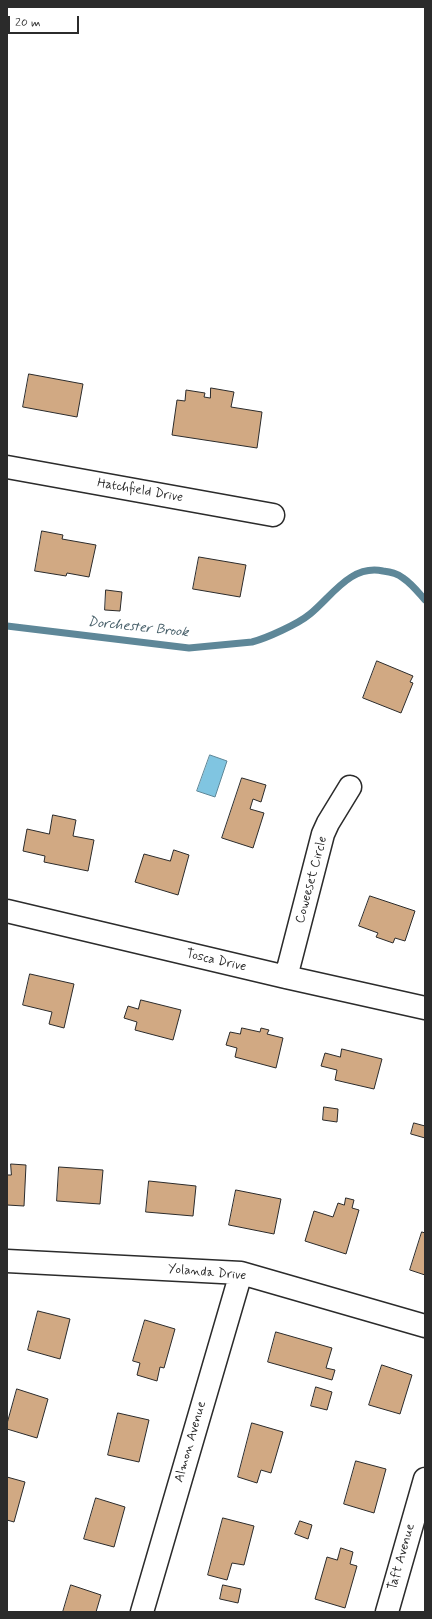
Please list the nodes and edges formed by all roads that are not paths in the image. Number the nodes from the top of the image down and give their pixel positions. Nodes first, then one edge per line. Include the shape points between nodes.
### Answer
1 (7, 466) edge
2 (273, 516) dead end
3 (350, 787) dead end
4 (7, 911) edge
5 (286, 977) junction
6 (425, 1008) edge
7 (7, 1261) edge
8 (240, 1273) junction
9 (425, 1326) edge
10 (425, 1479) edge
11 (142, 1612) edge
12 (386, 1612) edge

1 - 2 street, Hatchfield Drive
3 - 5 street, Coweeset Circle via 324,834
4 - 5 street, Tosca Drive
5 - 6 street, Tosca Drive
7 - 8 street, Yolanda Drive
8 - 9 street, Yolanda Drive
8 - 11 street, Almon Avenue
10 - 12 street, Taft Avenue

